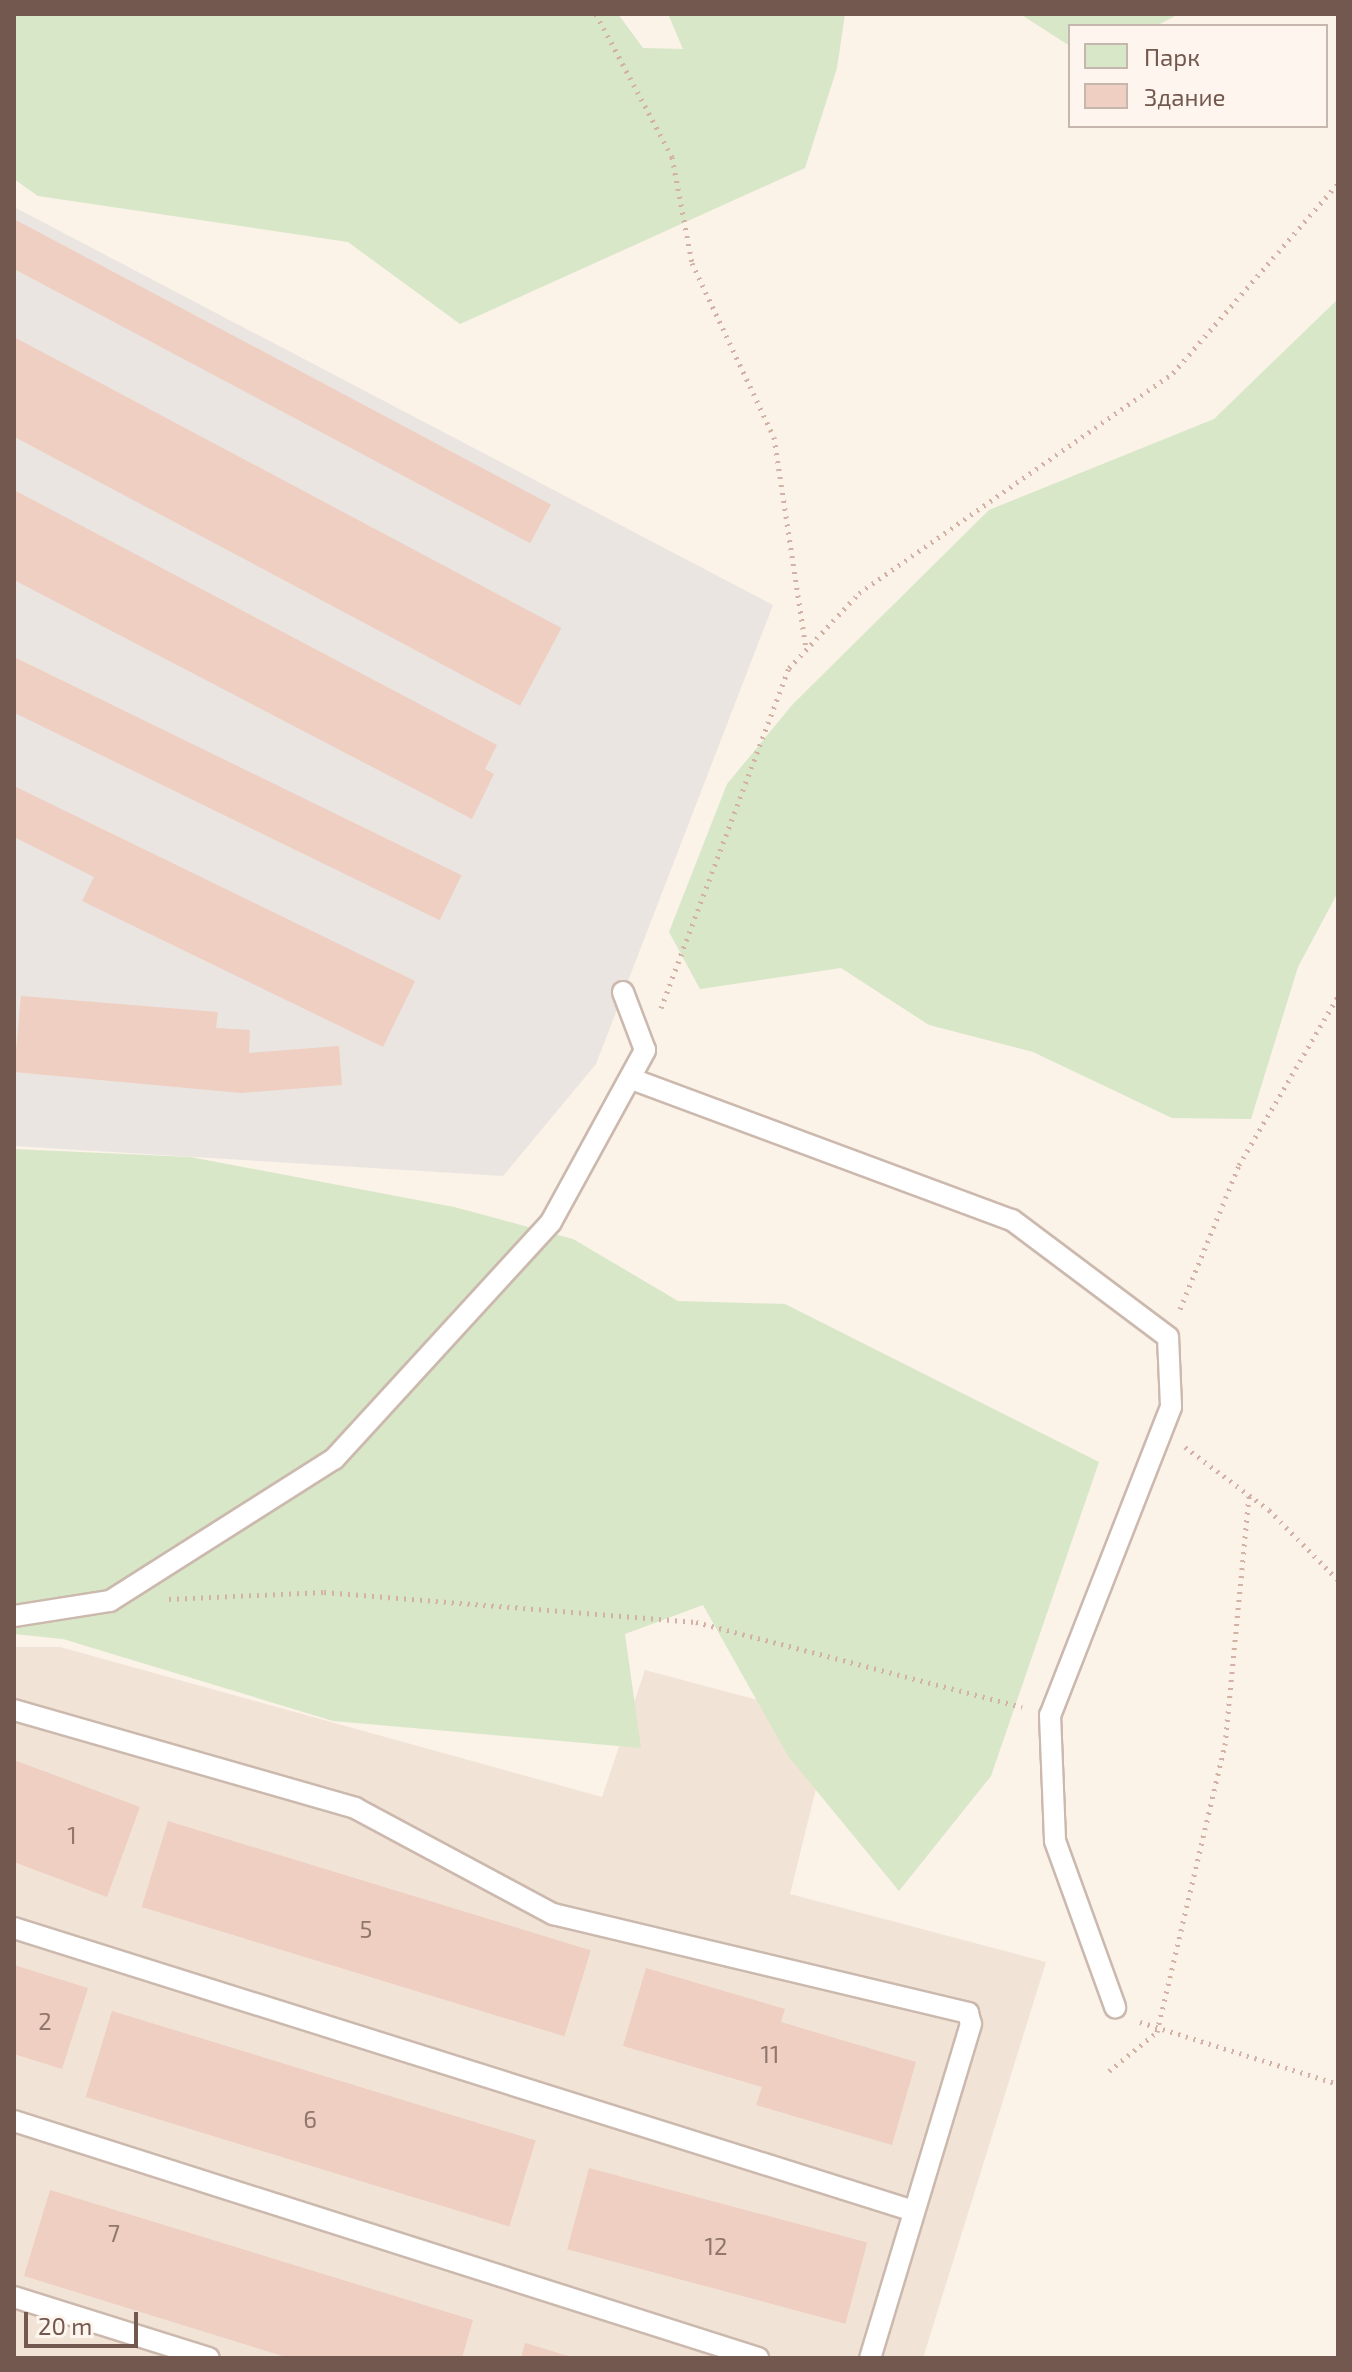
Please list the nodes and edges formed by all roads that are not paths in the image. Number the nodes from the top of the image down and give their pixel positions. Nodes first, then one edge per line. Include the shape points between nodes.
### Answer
1 (623, 992) dead end
2 (632, 1079) junction
3 (14, 1616) edge
4 (14, 1710) edge
5 (14, 1928) edge
6 (1115, 2007) road end
7 (14, 2121) edge
8 (914, 2211) junction
9 (14, 2297) edge
10 (209, 2358) edge
11 (758, 2358) edge
12 (870, 2358) edge

1 - 2 lane via 645,1050
2 - 3 lane via 551,1222 334,1459 110,1601
2 - 6 lane via 1012,1220 1168,1337 1171,1407 1050,1715 1055,1841
4 - 8 lane via 355,1808 553,1914 960,2008 971,2024
5 - 8 lane
7 - 11 lane
8 - 12 lane
9 - 10 lane

